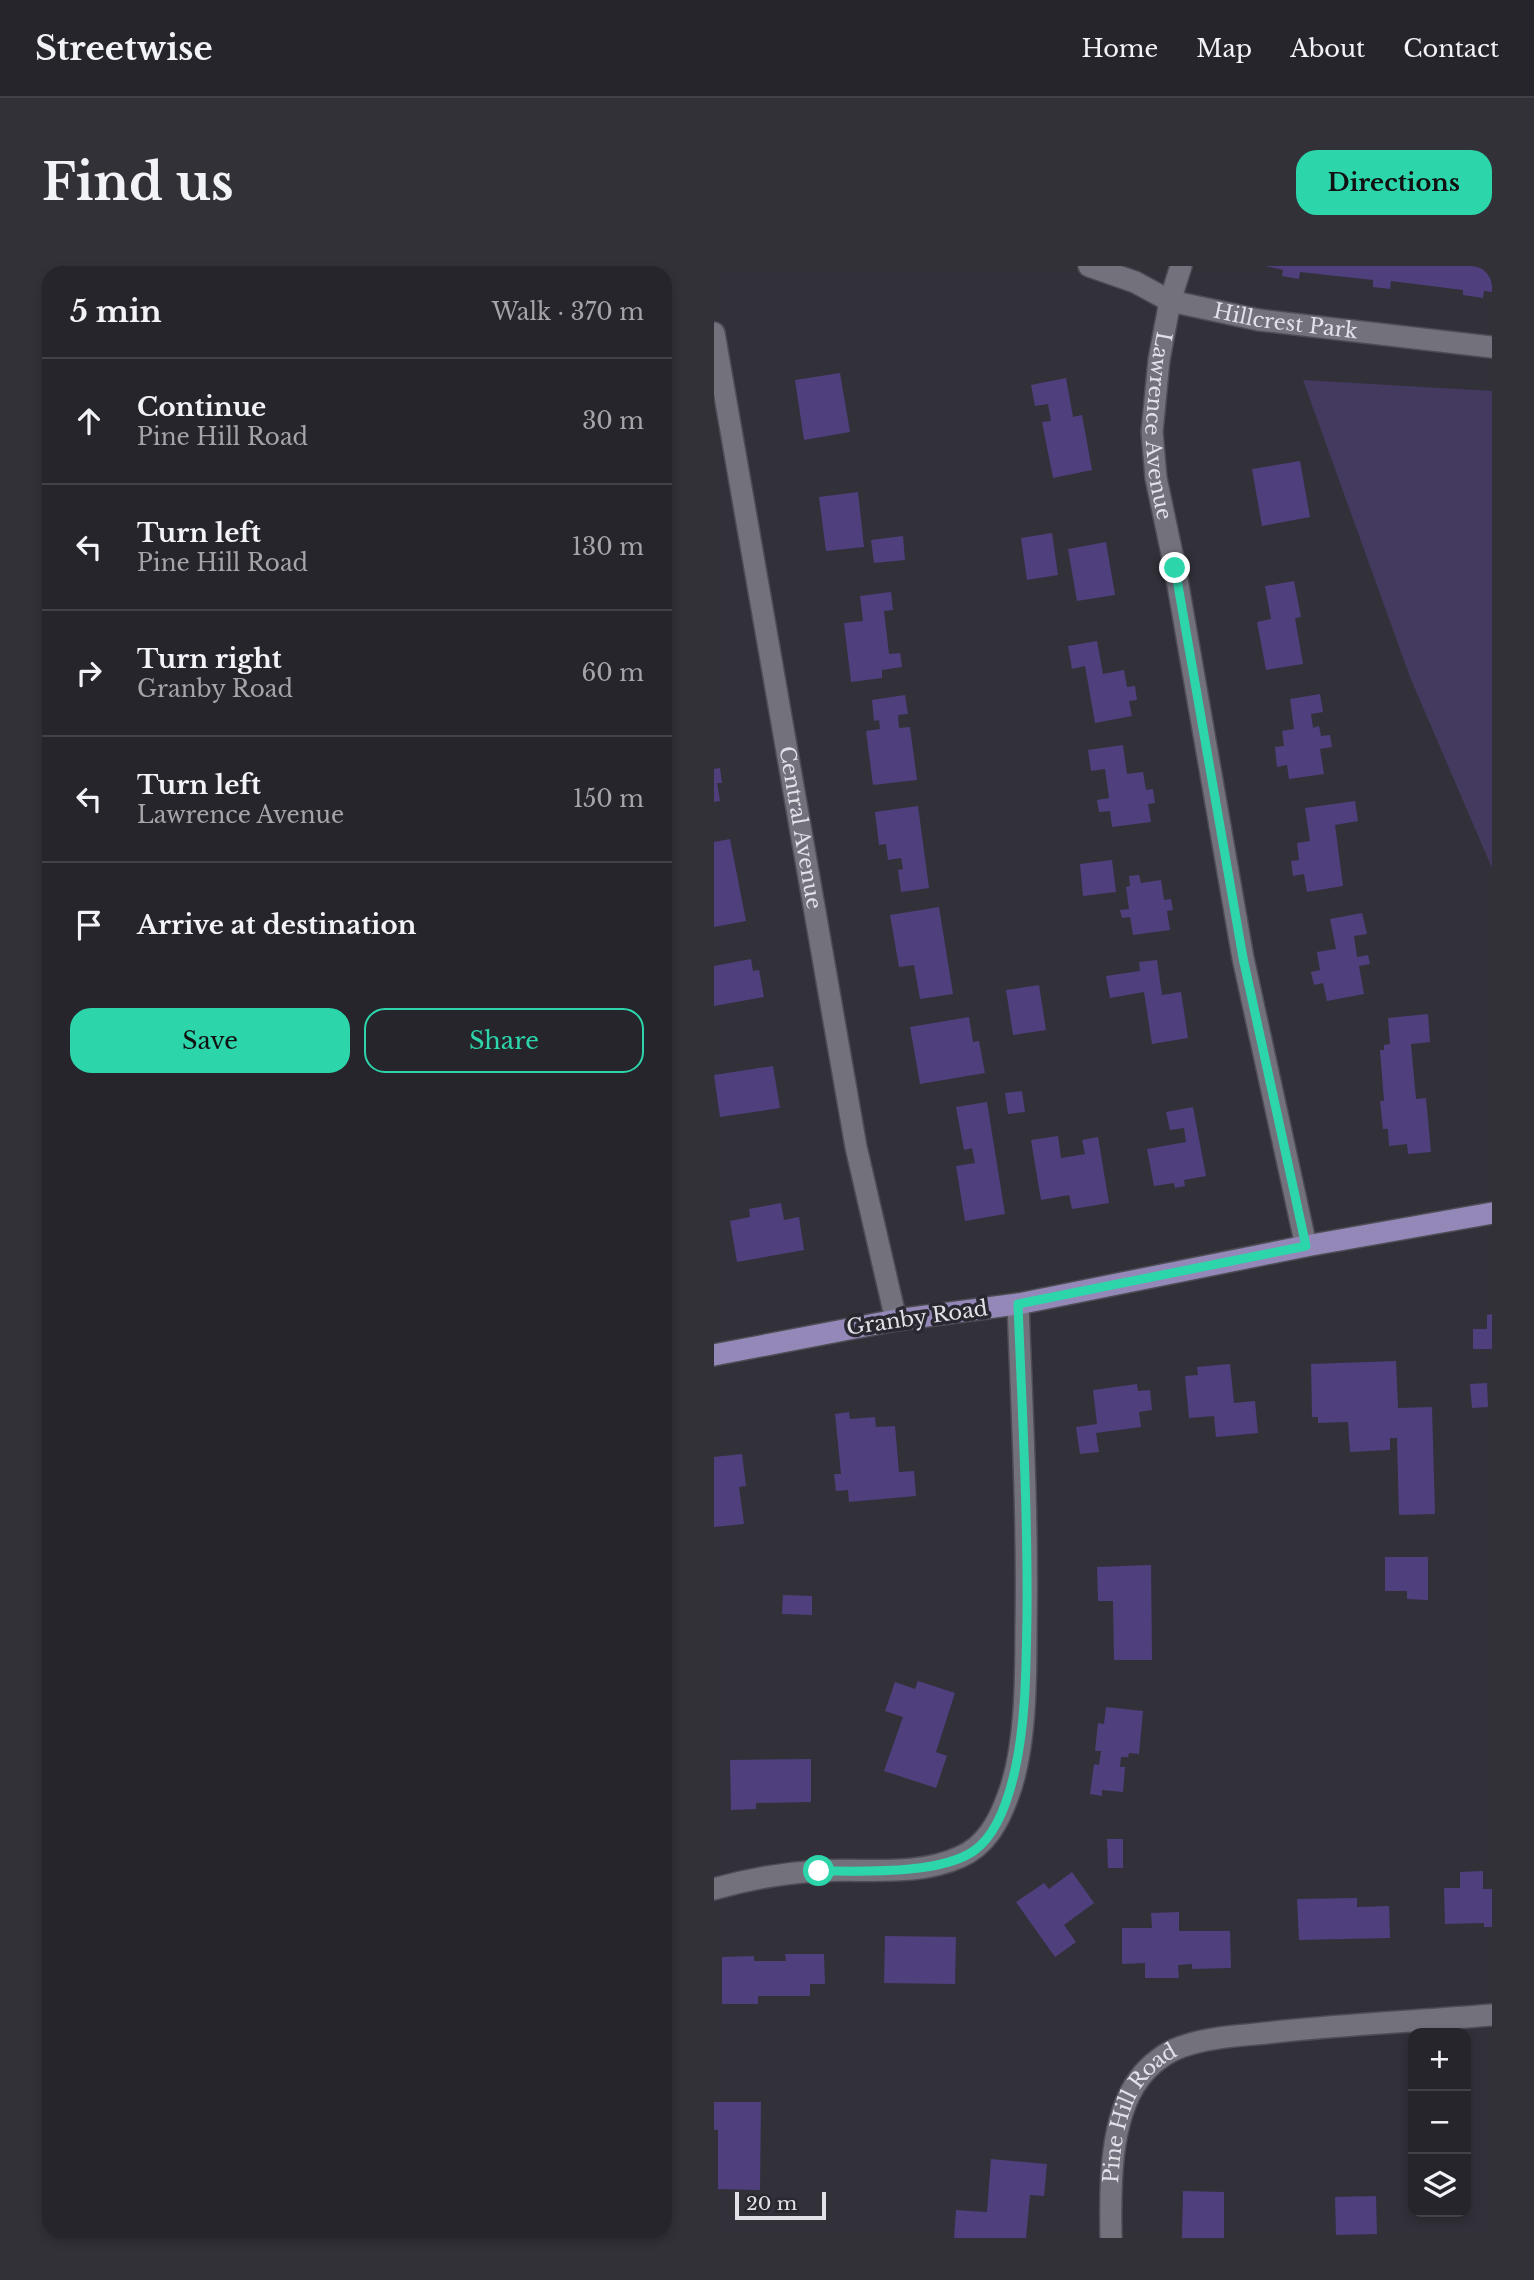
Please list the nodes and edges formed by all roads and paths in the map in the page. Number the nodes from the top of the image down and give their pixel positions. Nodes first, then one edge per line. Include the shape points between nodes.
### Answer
1 (1089, 266) edge
2 (1181, 266) edge
3 (1170, 301) junction
4 (714, 333) edge
5 (1492, 347) edge
6 (1492, 1213) edge
7 (1306, 1246) junction
8 (1018, 1304) junction
9 (896, 1320) junction
10 (714, 1355) edge
11 (714, 1889) edge
12 (1492, 2015) edge
13 (1111, 2238) edge

1 - 3 street, Hillcrest Park via 1135,282
2 - 3 street, Lawrence Avenue
3 - 5 street, Hillcrest Park via 1259,320
3 - 7 street, Lawrence Avenue via 1152,432 1156,478 1243,958
4 - 9 street, Central Avenue via 856,1147
6 - 7 main road, Granby Road
7 - 8 main road, Granby Road
8 - 9 main road, Granby Road
8 - 11 street via 1026,1670 1016,1769 1000,1815 976,1849 958,1858 906,1869 770,1876
9 - 10 main road, Granby Road
12 - 13 street, Pine Hill Road via 1270,2033 1204,2040 1178,2048 1150,2067 1129,2096 1112,2163

